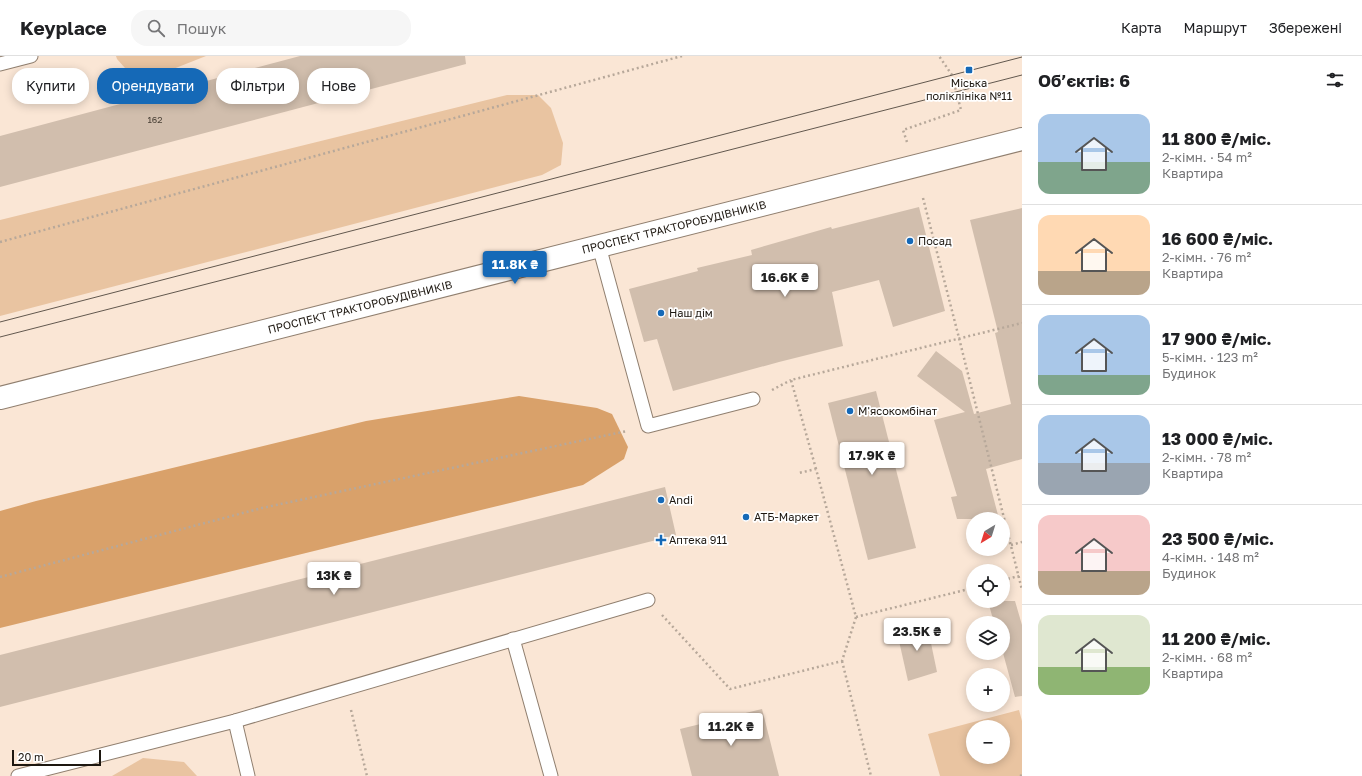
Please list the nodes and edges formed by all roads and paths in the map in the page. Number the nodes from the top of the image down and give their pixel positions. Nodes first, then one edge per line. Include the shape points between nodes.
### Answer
1 (31, 56) edge
2 (682, 56) edge
3 (938, 56) edge
4 (0, 64) edge
5 (1022, 139) edge
6 (909, 148) dead end
7 (922, 198) dead end
8 (0, 242) edge
9 (599, 246) junction
10 (1022, 323) edge
11 (960, 338) junction
12 (0, 398) edge
13 (753, 399) dead end
14 (648, 426) junction
15 (816, 469) junction
16 (799, 473) dead end
17 (1022, 542) edge
18 (1011, 545) junction
19 (1019, 576) junction
20 (0, 577) edge
21 (1010, 578) edge
22 (966, 590) edge
23 (1022, 590) edge
24 (648, 600) joint
25 (856, 617) junction
26 (513, 639) junction
27 (842, 661) junction
28 (353, 718) dead end
29 (235, 721) junction
30 (18, 776) edge
31 (248, 776) edge
32 (367, 776) edge
33 (551, 776) edge
34 (871, 776) edge

1 - 4 lane
2 - 8 path
3 - 6 path via 952,75 961,110 903,130
5 - 9 street, ПРОСПЕКТ ТРАКТОРОБУДІВНИКІВ
7 - 11 path
9 - 12 street, ПРОСПЕКТ ТРАКТОРОБУДІВНИКІВ
9 - 14 lane
10 - 11 path
11 - 15 path via 792,380
11 - 18 path
13 - 14 lane
14 - 20 path via 262,508
15 - 16 path
15 - 25 path
17 - 18 path
18 - 19 path
19 - 21 path
19 - 23 path
22 - 25 path
24 - 26 lane
24 - 27 path via 730,689
25 - 27 path
26 - 29 lane
26 - 33 lane
27 - 34 path
28 - 32 path
29 - 30 lane
29 - 31 lane

